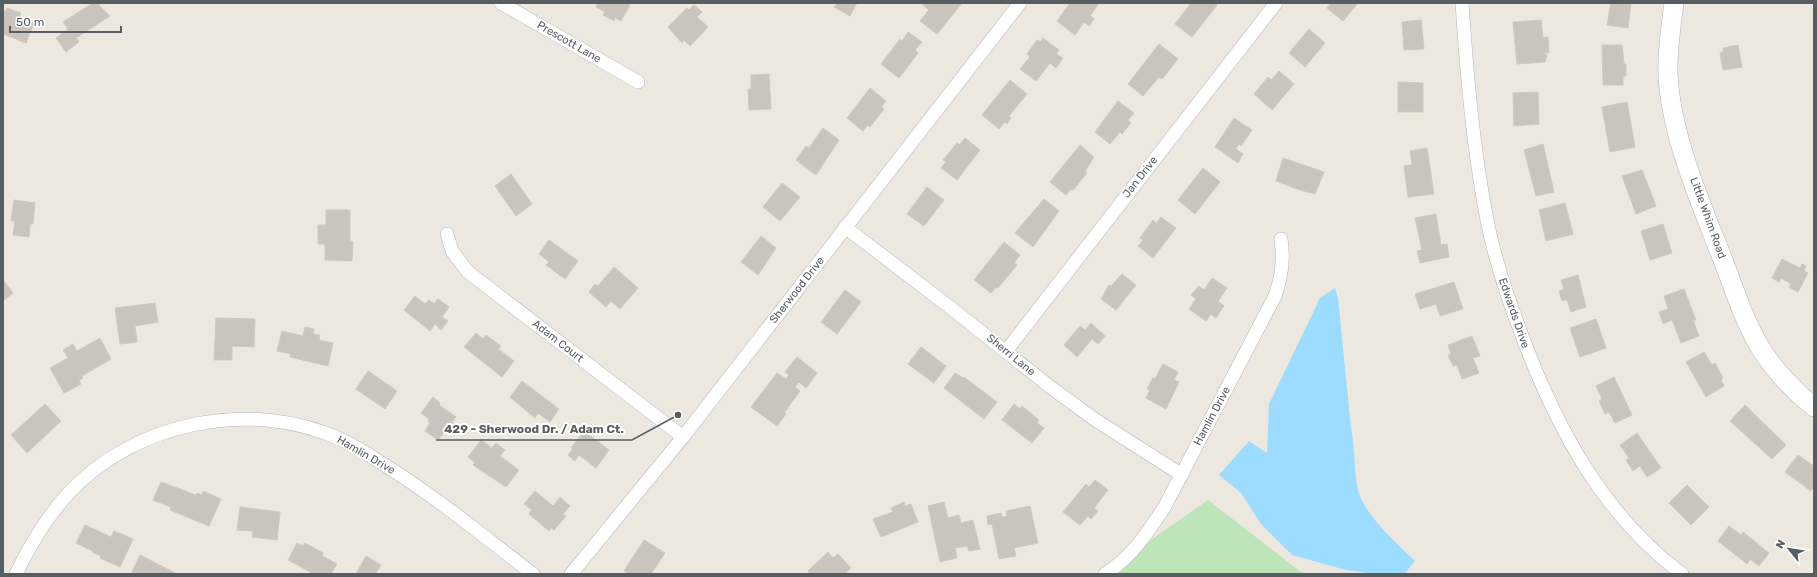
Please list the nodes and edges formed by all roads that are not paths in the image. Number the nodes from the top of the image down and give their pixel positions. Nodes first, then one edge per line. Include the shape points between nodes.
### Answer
1 (501, 3) edge
2 (1020, 3) edge
3 (1276, 3) edge
4 (1462, 3) edge
5 (1674, 3) edge
6 (638, 82) dead end
7 (845, 227) junction
8 (447, 234) dead end
9 (1281, 239) dead end
10 (1006, 351) junction
11 (1814, 407) edge
12 (682, 437) junction
13 (1182, 475) junction
14 (16, 574) edge
15 (533, 574) edge
16 (572, 574) edge
17 (1106, 574) edge
18 (1682, 574) edge

1 - 6 street, Prescott Lane
2 - 7 street, Sherwood Drive
3 - 10 street, Jan Drive
4 - 18 street, Edwards Drive via 1469,101 1487,221 1496,259 1523,341 1559,422 1580,461 1630,528
5 - 11 street, Little Whim Road via 1668,76 1679,138 1744,314 1762,350 1796,392
7 - 10 street, Sherri Lane
7 - 12 street, Sherwood Drive
8 - 12 street, Adam Court via 452,251 468,272
9 - 13 street, Hamlin Drive via 1283,261 1281,279 1275,296
10 - 13 street, Sherri Lane via 1094,419
12 - 16 street, Sherwood Drive
13 - 17 street, Hamlin Drive via 1146,536 1130,554
14 - 15 street, Hamlin Drive via 32,542 49,517 68,494 109,459 146,439 175,429 204,422 258,419 287,422 315,429 363,451 418,487

